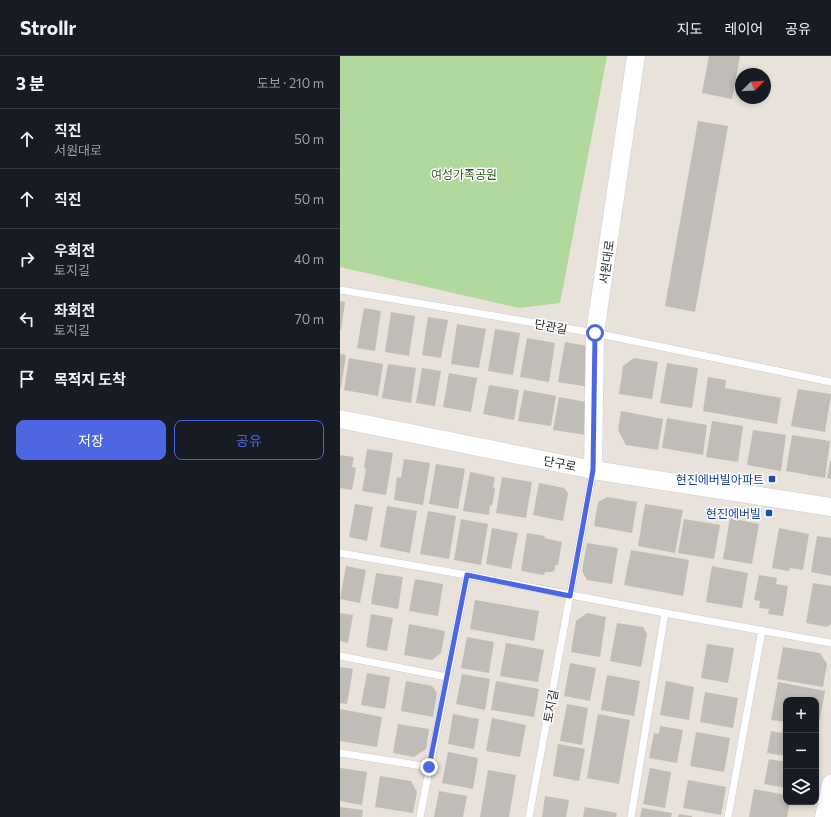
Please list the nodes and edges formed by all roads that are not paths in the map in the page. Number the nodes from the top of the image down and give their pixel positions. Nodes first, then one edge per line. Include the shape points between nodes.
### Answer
1 (636, 56) edge
2 (340, 290) edge
3 (595, 333) junction
4 (831, 382) edge
5 (340, 419) edge
6 (593, 470) junction
7 (830, 507) edge
8 (340, 553) edge
9 (467, 575) junction
10 (570, 596) junction
11 (665, 613) junction
12 (762, 630) junction
13 (831, 643) edge
14 (340, 656) edge
15 (447, 677) junction
16 (340, 753) edge
17 (429, 767) junction
18 (831, 784) edge
19 (420, 817) edge
20 (529, 817) edge
21 (631, 817) edge
22 (728, 817) edge
23 (824, 817) edge

1 - 3 street, 서원대로
2 - 3 lane, 단관길
3 - 4 lane, 단관길
3 - 6 street, 서원대로
5 - 6 street, 단구로
6 - 7 street, 단구로
6 - 10 lane, 토지길
8 - 9 lane
9 - 10 lane
9 - 15 lane
10 - 11 lane
10 - 20 lane, 토지길
11 - 12 lane
11 - 21 lane
12 - 13 lane
12 - 22 lane
14 - 15 lane
15 - 17 lane
16 - 17 lane
17 - 19 lane
18 - 23 street

